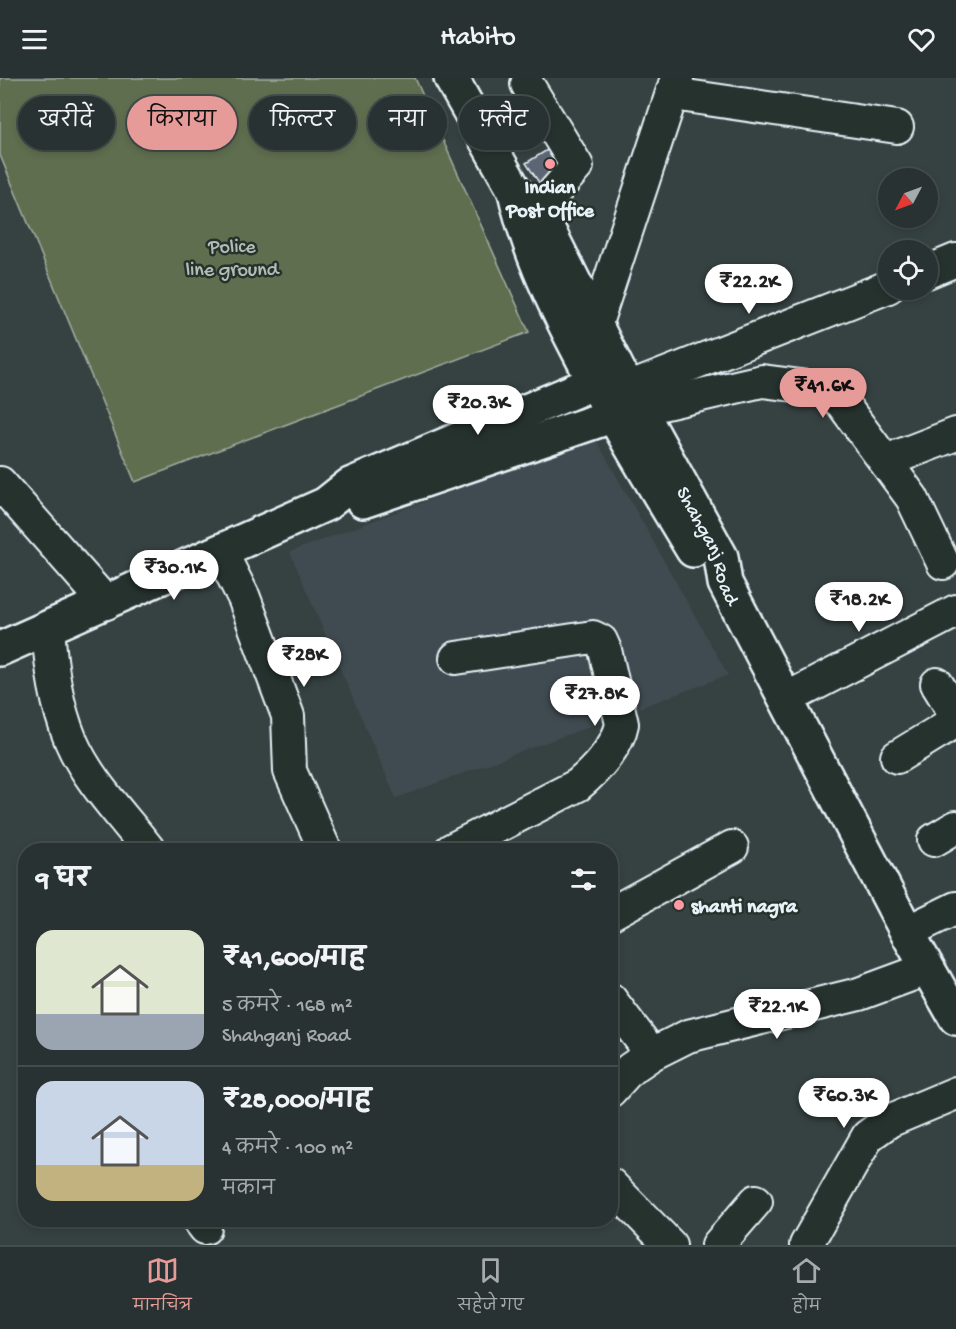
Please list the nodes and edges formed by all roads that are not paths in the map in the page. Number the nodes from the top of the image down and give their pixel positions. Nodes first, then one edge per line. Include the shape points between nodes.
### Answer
1 (451, 78) edge
2 (527, 84) dead end
3 (675, 86) edge
4 (897, 127) dead end
5 (525, 202) junction
6 (956, 260) edge
7 (938, 267) edge
8 (878, 291) edge
9 (596, 323) junction
10 (623, 396) junction
11 (956, 434) edge
12 (886, 461) junction
13 (0, 483) edge
14 (221, 552) junction
15 (943, 563) dead end
16 (106, 603) junction
17 (956, 611) edge
18 (48, 628) junction
19 (0, 649) edge
20 (456, 658) dead end
21 (937, 684) dead end
22 (786, 699) junction
23 (956, 715) edge
24 (956, 721) edge
25 (897, 757) dead end
26 (144, 843) edge
27 (322, 843) edge
28 (465, 843) edge
29 (732, 847) dead end
30 (956, 908) edge
31 (618, 910) edge
32 (907, 932) junction
33 (927, 969) junction
34 (618, 1009) edge
35 (955, 1013) edge
36 (652, 1054) junction
37 (618, 1082) edge
38 (956, 1093) edge
39 (618, 1192) edge
40 (756, 1201) dead end
41 (670, 1245) edge
42 (718, 1245) edge
43 (806, 1245) edge

1 - 5 main road
2 - 5 street via 577,166
3 - 4 street
3 - 9 street
5 - 9 main road via 544,222
5 - 10 main road via 524,234 553,300
6 - 7 street
8 - 10 street
9 - 10 main road
10 - 12 street via 762,381 825,389 842,403
10 - 14 main road via 360,502 326,504
10 - 22 main road, Shahganj Road via 702,565 725,583
11 - 12 street
12 - 15 street via 912,498
13 - 16 street
14 - 16 main road
14 - 27 street via 244,598 288,716 290,771
16 - 18 main road
17 - 22 street
18 - 19 main road
18 - 26 street via 52,681 71,741 85,767
20 - 28 street via 593,637 601,641 622,724 619,736 578,785
21 - 23 street
22 - 32 main road, Shahganj Road
24 - 25 street
29 - 31 street
30 - 32 street
32 - 33 main road, Shahganj Road
33 - 35 main road, Shahganj Road
33 - 36 street via 859,994 688,1036
34 - 36 street
36 - 37 street
38 - 43 street via 889,1121 868,1136
39 - 41 street
40 - 42 street

